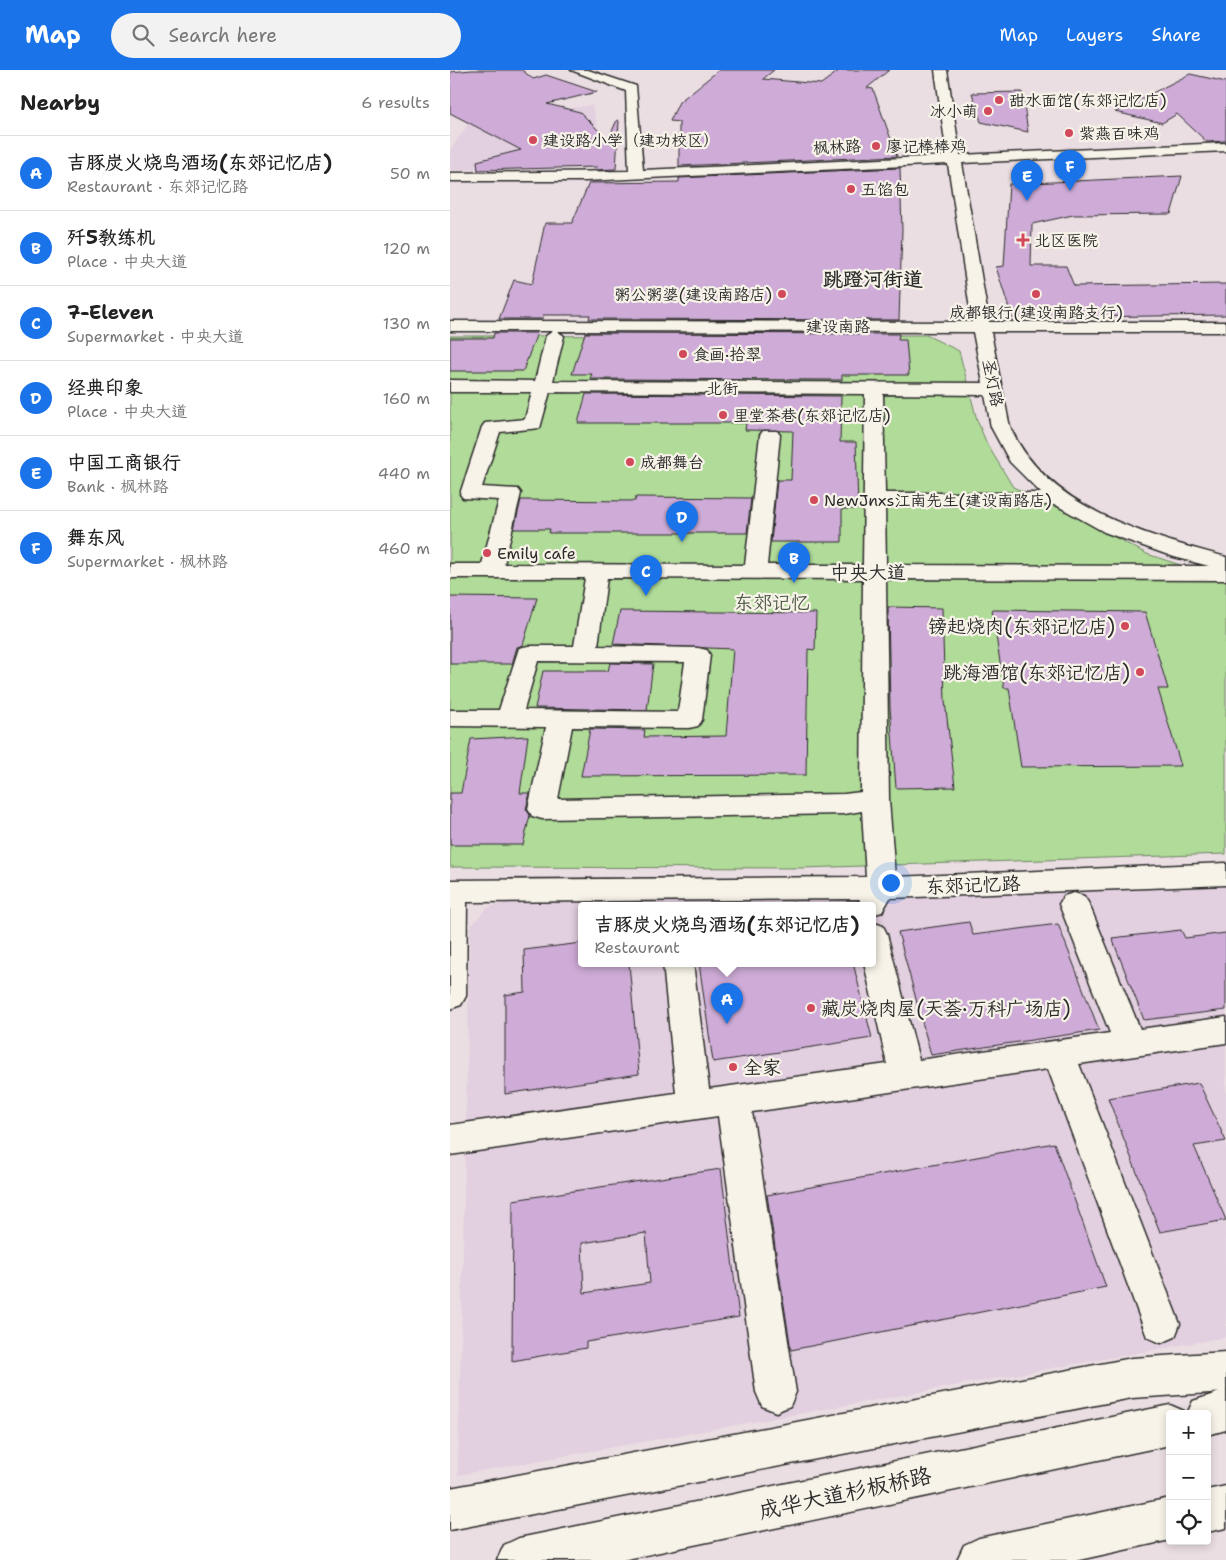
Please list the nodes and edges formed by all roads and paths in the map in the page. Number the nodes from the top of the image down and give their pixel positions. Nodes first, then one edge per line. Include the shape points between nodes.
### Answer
1 (577, 70) edge
2 (941, 70) edge
3 (1226, 147) edge
4 (955, 159) junction
5 (636, 174) junction
6 (450, 177) edge
7 (450, 326) edge
8 (982, 326) junction
9 (1226, 327) edge
10 (555, 336) dead end
11 (450, 386) edge
12 (542, 387) junction
13 (874, 388) junction
14 (994, 389) junction
15 (770, 435) dead end
16 (875, 499) junction
17 (1060, 499) junction
18 (1226, 564) edge
19 (450, 571) edge
20 (491, 571) junction
21 (597, 571) junction
22 (755, 572) junction
23 (875, 572) junction
24 (1226, 573) edge
25 (585, 654) junction
26 (450, 718) edge
27 (509, 718) junction
28 (561, 718) junction
29 (875, 800) junction
30 (1226, 874) edge
31 (452, 891) edge
32 (876, 897) edge
33 (1074, 904) dead end
34 (876, 951) edge
35 (678, 967) edge
36 (450, 996) edge
37 (1226, 1030) edge
38 (1130, 1044) junction
39 (1060, 1054) junction
40 (906, 1075) junction
41 (733, 1100) junction
42 (694, 1105) junction
43 (450, 1140) edge
44 (1161, 1324) dead end
45 (1226, 1372) edge
46 (776, 1392) dead end
47 (1226, 1410) edge
48 (1211, 1414) edge
49 (1166, 1426) edge
50 (1226, 1507) edge
51 (450, 1509) edge
52 (1211, 1510) edge
53 (1166, 1520) edge
54 (519, 1560) edge
55 (979, 1560) edge

1 - 5 street via 632,89
2 - 4 street, 圣灯路
3 - 4 street, 枫林路
4 - 5 street, 枫林路
4 - 8 street, 圣灯路 via 971,274
5 - 6 street, 枫林路
7 - 8 street, 建设南路
8 - 9 street, 建设南路
8 - 14 street, 圣灯路
10 - 12 street
11 - 12 street, 北街
12 - 13 street, 北街
12 - 20 street via 533,424 492,427 470,494 511,494
13 - 14 street, 北街
13 - 16 street
14 - 17 street, 圣灯路 via 1001,427 1020,462
15 - 22 street
16 - 17 street
16 - 23 street
17 - 18 street, 圣灯路 via 1112,526 1182,552
19 - 20 street, 中央大道
20 - 21 street, 中央大道
21 - 22 street, 中央大道
21 - 25 street
22 - 23 street, 中央大道
23 - 24 street, 中央大道
23 - 29 street
25 - 27 street via 528,654
25 - 28 street via 698,655 689,720
26 - 27 street
27 - 28 street
28 - 29 street via 542,809 844,804
29 - 32 street
30 - 32 street, 东郊记忆路
31 - 32 street, 东郊记忆路
31 - 36 street
33 - 38 street
34 - 40 street
35 - 42 street
37 - 38 street
38 - 39 street
39 - 40 street
39 - 44 street
40 - 41 street
41 - 42 street
41 - 46 street
42 - 43 street
45 - 51 street via 1132,1378
47 - 48 street
49 - 54 street, 成华大道杉板桥路
50 - 52 street
53 - 55 street

